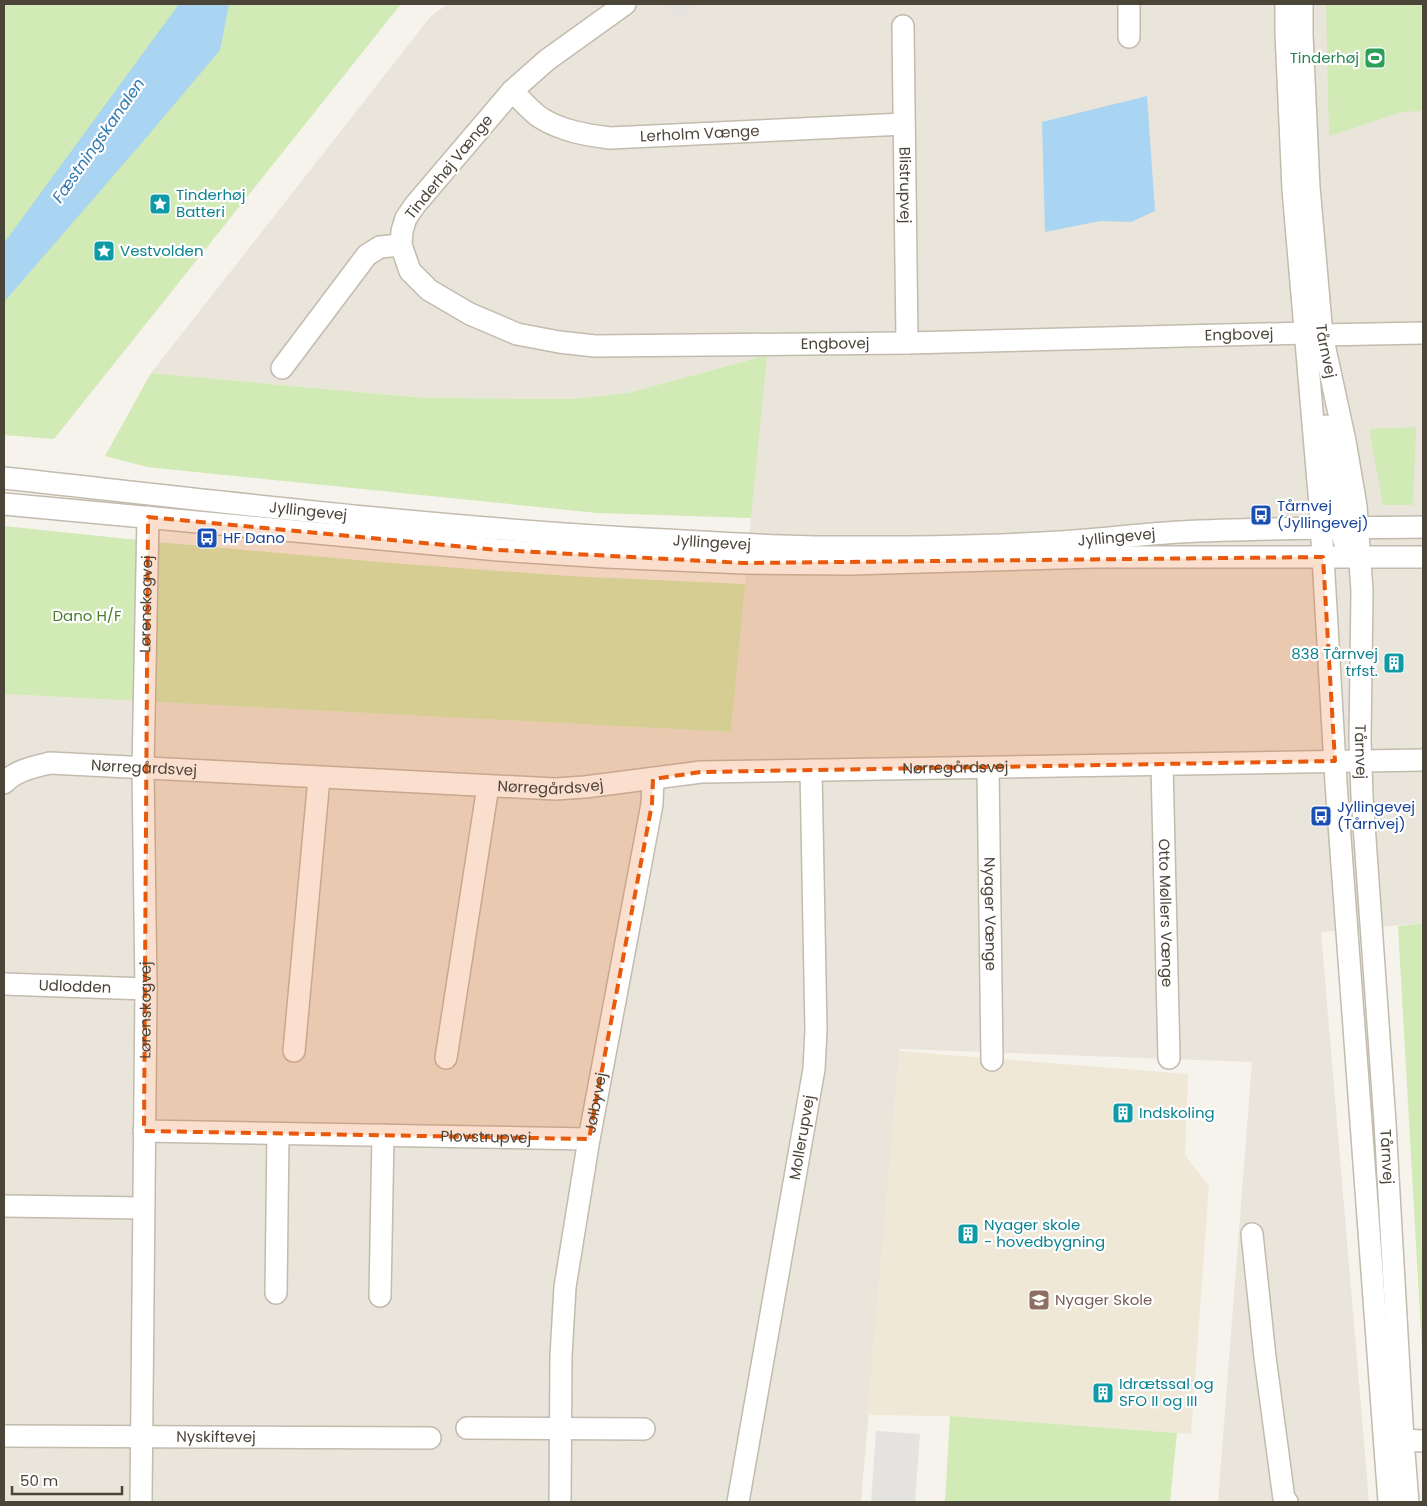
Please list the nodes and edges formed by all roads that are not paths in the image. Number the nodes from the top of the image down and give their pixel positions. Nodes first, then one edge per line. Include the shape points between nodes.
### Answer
1 (625, 4) edge
2 (1129, 4) edge
3 (1286, 4) edge
4 (1302, 4) edge
5 (903, 26) dead end
6 (1129, 37) dead end
7 (512, 90) junction
8 (904, 124) junction
9 (401, 245) junction
10 (1423, 333) edge
11 (1314, 334) junction
12 (907, 343) junction
13 (282, 368) dead end
14 (4, 478) edge
15 (4, 504) edge
16 (148, 517) junction
17 (1423, 527) edge
18 (1340, 528) junction
19 (1323, 557) junction
20 (1423, 557) edge
21 (1359, 558) junction
22 (1423, 760) edge
23 (1335, 761) junction
24 (1360, 761) junction
25 (1162, 766) junction
26 (988, 768) junction
27 (144, 769) junction
28 (812, 770) junction
29 (318, 778) junction
30 (653, 779) junction
31 (4, 783) edge
32 (488, 786) junction
33 (4, 984) edge
34 (146, 989) junction
35 (294, 1051) dead end
36 (446, 1058) dead end
37 (1169, 1058) dead end
38 (992, 1060) dead end
39 (144, 1131) junction
40 (278, 1134) junction
41 (383, 1136) junction
42 (589, 1139) junction
43 (4, 1206) edge
44 (144, 1208) junction
45 (1252, 1234) dead end
46 (276, 1293) dead end
47 (380, 1296) dead end
48 (467, 1428) dead end
49 (560, 1429) junction
50 (644, 1430) dead end
51 (4, 1436) edge
52 (142, 1437) junction
53 (430, 1438) dead end
54 (1413, 1441) edge
55 (141, 1502) edge
56 (560, 1502) edge
57 (738, 1502) edge
58 (1287, 1502) edge
59 (1389, 1502) edge
60 (1408, 1502) edge

1 - 7 street, Tinderhøj Vænge via 547,60
2 - 6 street
3 - 11 street, Tårnvej via 1293,180
4 - 11 street, Tårnvej
5 - 8 street, Blistrupvej
7 - 8 street, Lerholm Vænge via 540,117 561,128 610,138
7 - 9 street, Tinderhøj Vænge via 406,218
8 - 12 street, Blistrupvej
9 - 12 street, Engbovej via 410,271 429,290 470,314 516,334 595,346
9 - 13 street via 380,247 368,255
10 - 11 street, Engbovej
11 - 12 street, Engbovej
11 - 18 street, Tårnvej via 1310,388
11 - 18 street, Tårnvej via 1351,471
14 - 18 street, Jyllingevej via 470,527 746,544 942,546 1057,542 1178,532
15 - 16 street, Jyllingevej
16 - 19 street, Jyllingevej via 498,550 744,563
16 - 27 street, Lørenskogvej
17 - 18 street, Jyllingevej
18 - 19 street, Tårnvej
18 - 21 street, Tårnvej
19 - 21 street, Jyllingevej
19 - 23 street, Tårnvej
20 - 21 street, Jyllingevej
21 - 24 street, Tårnvej via 1362,591
22 - 24 street, Nørregårdsvej
23 - 24 street, Nørregårdsvej
23 - 25 street, Nørregårdsvej
23 - 59 street, Tårnvej
24 - 54 street, Tårnvej via 1388,1170
25 - 26 street, Nørregårdsvej
25 - 37 street, Otto Møllers Vænge
26 - 28 street, Nørregårdsvej
26 - 38 street, Nyager Vænge
27 - 29 street, Nørregårdsvej
27 - 31 street, Nørregårdsvej via 50,763 27,768
27 - 34 street, Lørenskogvej
28 - 30 street, Nørregårdsvej via 701,772
28 - 57 street, Mollerupvej via 814,1068
29 - 32 street, Nørregårdsvej
29 - 35 street
30 - 32 street, Nørregårdsvej via 555,789
30 - 42 street, Jølbyvej via 652,804
32 - 36 street, Nørregårdsvej
33 - 34 street, Udlodden
34 - 39 street, Lørenskogvej
39 - 40 street, Plovstrupvej
39 - 44 street, Lørenskogvej
40 - 41 street, Plovstrupvej
40 - 46 street
41 - 42 street, Plovstrupvej
41 - 47 street
42 - 49 street, Jølbyvej via 565,1287
43 - 44 street
44 - 52 street, Lørenskogvej
45 - 58 street via 1265,1357 1284,1499
48 - 49 street
49 - 50 street
49 - 56 street, Jølbyvej
51 - 52 street, Nyskiftevej
52 - 53 street, Nyskiftevej
52 - 55 street, Lørenskogvej
54 - 60 street, Tårnvej

